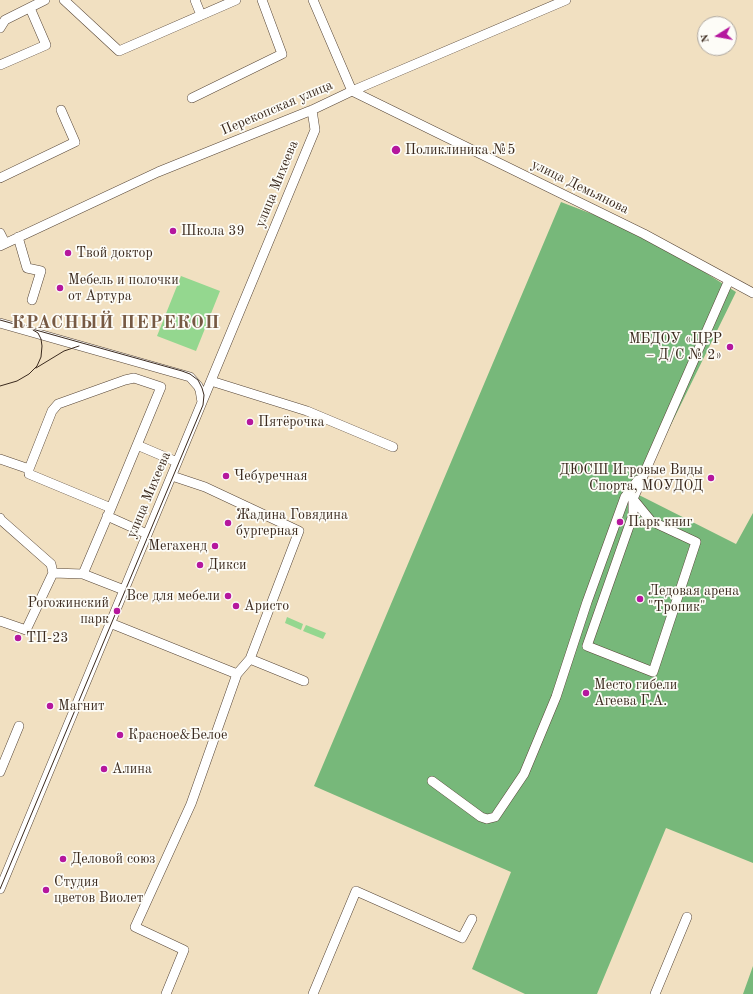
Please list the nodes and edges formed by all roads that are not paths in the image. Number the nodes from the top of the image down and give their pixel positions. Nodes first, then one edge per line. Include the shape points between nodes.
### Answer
1 (45, 0) edge
2 (64, 0) edge
3 (195, 0) edge
4 (236, 0) edge
5 (262, 0) edge
6 (313, 0) edge
7 (566, 0) edge
8 (30, 8) junction
9 (201, 15) junction
10 (0, 28) edge
11 (0, 65) edge
12 (352, 91) junction
13 (192, 98) dead end
14 (61, 110) dead end
15 (312, 110) junction
16 (0, 178) edge
17 (0, 233) edge
18 (18, 237) junction
19 (2, 244) edge
20 (729, 280) junction
21 (753, 293) edge
22 (32, 300) dead end
23 (0, 323) edge
24 (211, 381) junction
25 (202, 404) junction
26 (137, 445) junction
27 (393, 447) dead end
28 (0, 459) edge
29 (177, 462) junction
30 (647, 468) junction
31 (29, 469) junction
32 (172, 476) junction
33 (633, 499) junction
34 (109, 512) junction
35 (0, 518) edge
36 (147, 534) junction
37 (53, 573) junction
38 (83, 574) junction
39 (124, 590) junction
40 (0, 621) edge
41 (110, 623) junction
42 (250, 659) junction
43 (237, 674) junction
44 (304, 682) dead end
45 (19, 726) dead end
46 (0, 772) edge
47 (432, 780) dead end
48 (1, 883) edge
49 (687, 917) dead end
50 (472, 919) dead end
51 (166, 994) edge
52 (313, 994) edge
53 (655, 994) edge

1 - 8 street
2 - 9 street via 119,51
3 - 9 street
4 - 9 street
5 - 13 street via 282,54
6 - 12 street
7 - 12 street, Перекопская улица
8 - 10 street via 5,20
8 - 11 street via 46,45
12 - 15 street, Перекопская улица
12 - 20 street, улица Демьянова via 644,234
14 - 16 street via 75,142
15 - 18 street, Перекопская улица via 158,172
15 - 24 street, улица Михеева via 315,130
17 - 19 street
18 - 19 street, Перекопская улица
18 - 22 street via 27,268 41,271
20 - 21 street, улица Демьянова
20 - 30 street
23 - 25 street via 190,377 197,383
24 - 25 street, улица Михеева
24 - 27 street via 307,411
25 - 29 street, улица Михеева
26 - 29 street
26 - 31 street via 161,387 134,378 58,404 52,411
26 - 34 street
28 - 31 street
29 - 32 street, улица Михеева
30 - 33 street
30 - 47 street via 625,497 556,697 524,774 495,817 481,817
31 - 34 street via 29,474
32 - 36 street, улица Михеева
32 - 42 street via 205,487 299,531
33 - 33 street via 633,515 587,646 653,672 696,542 651,521
34 - 36 street
34 - 38 street
35 - 37 street via 51,564
36 - 39 street, улица Михеева
37 - 38 street
37 - 40 street via 26,630
38 - 39 street
39 - 41 street, улица Михеева
41 - 43 street
41 - 48 street, улица Михеева
42 - 43 street
42 - 44 street
43 - 51 street via 191,804 135,927 184,950
45 - 46 street
49 - 53 street
50 - 52 street via 462,938 356,891

